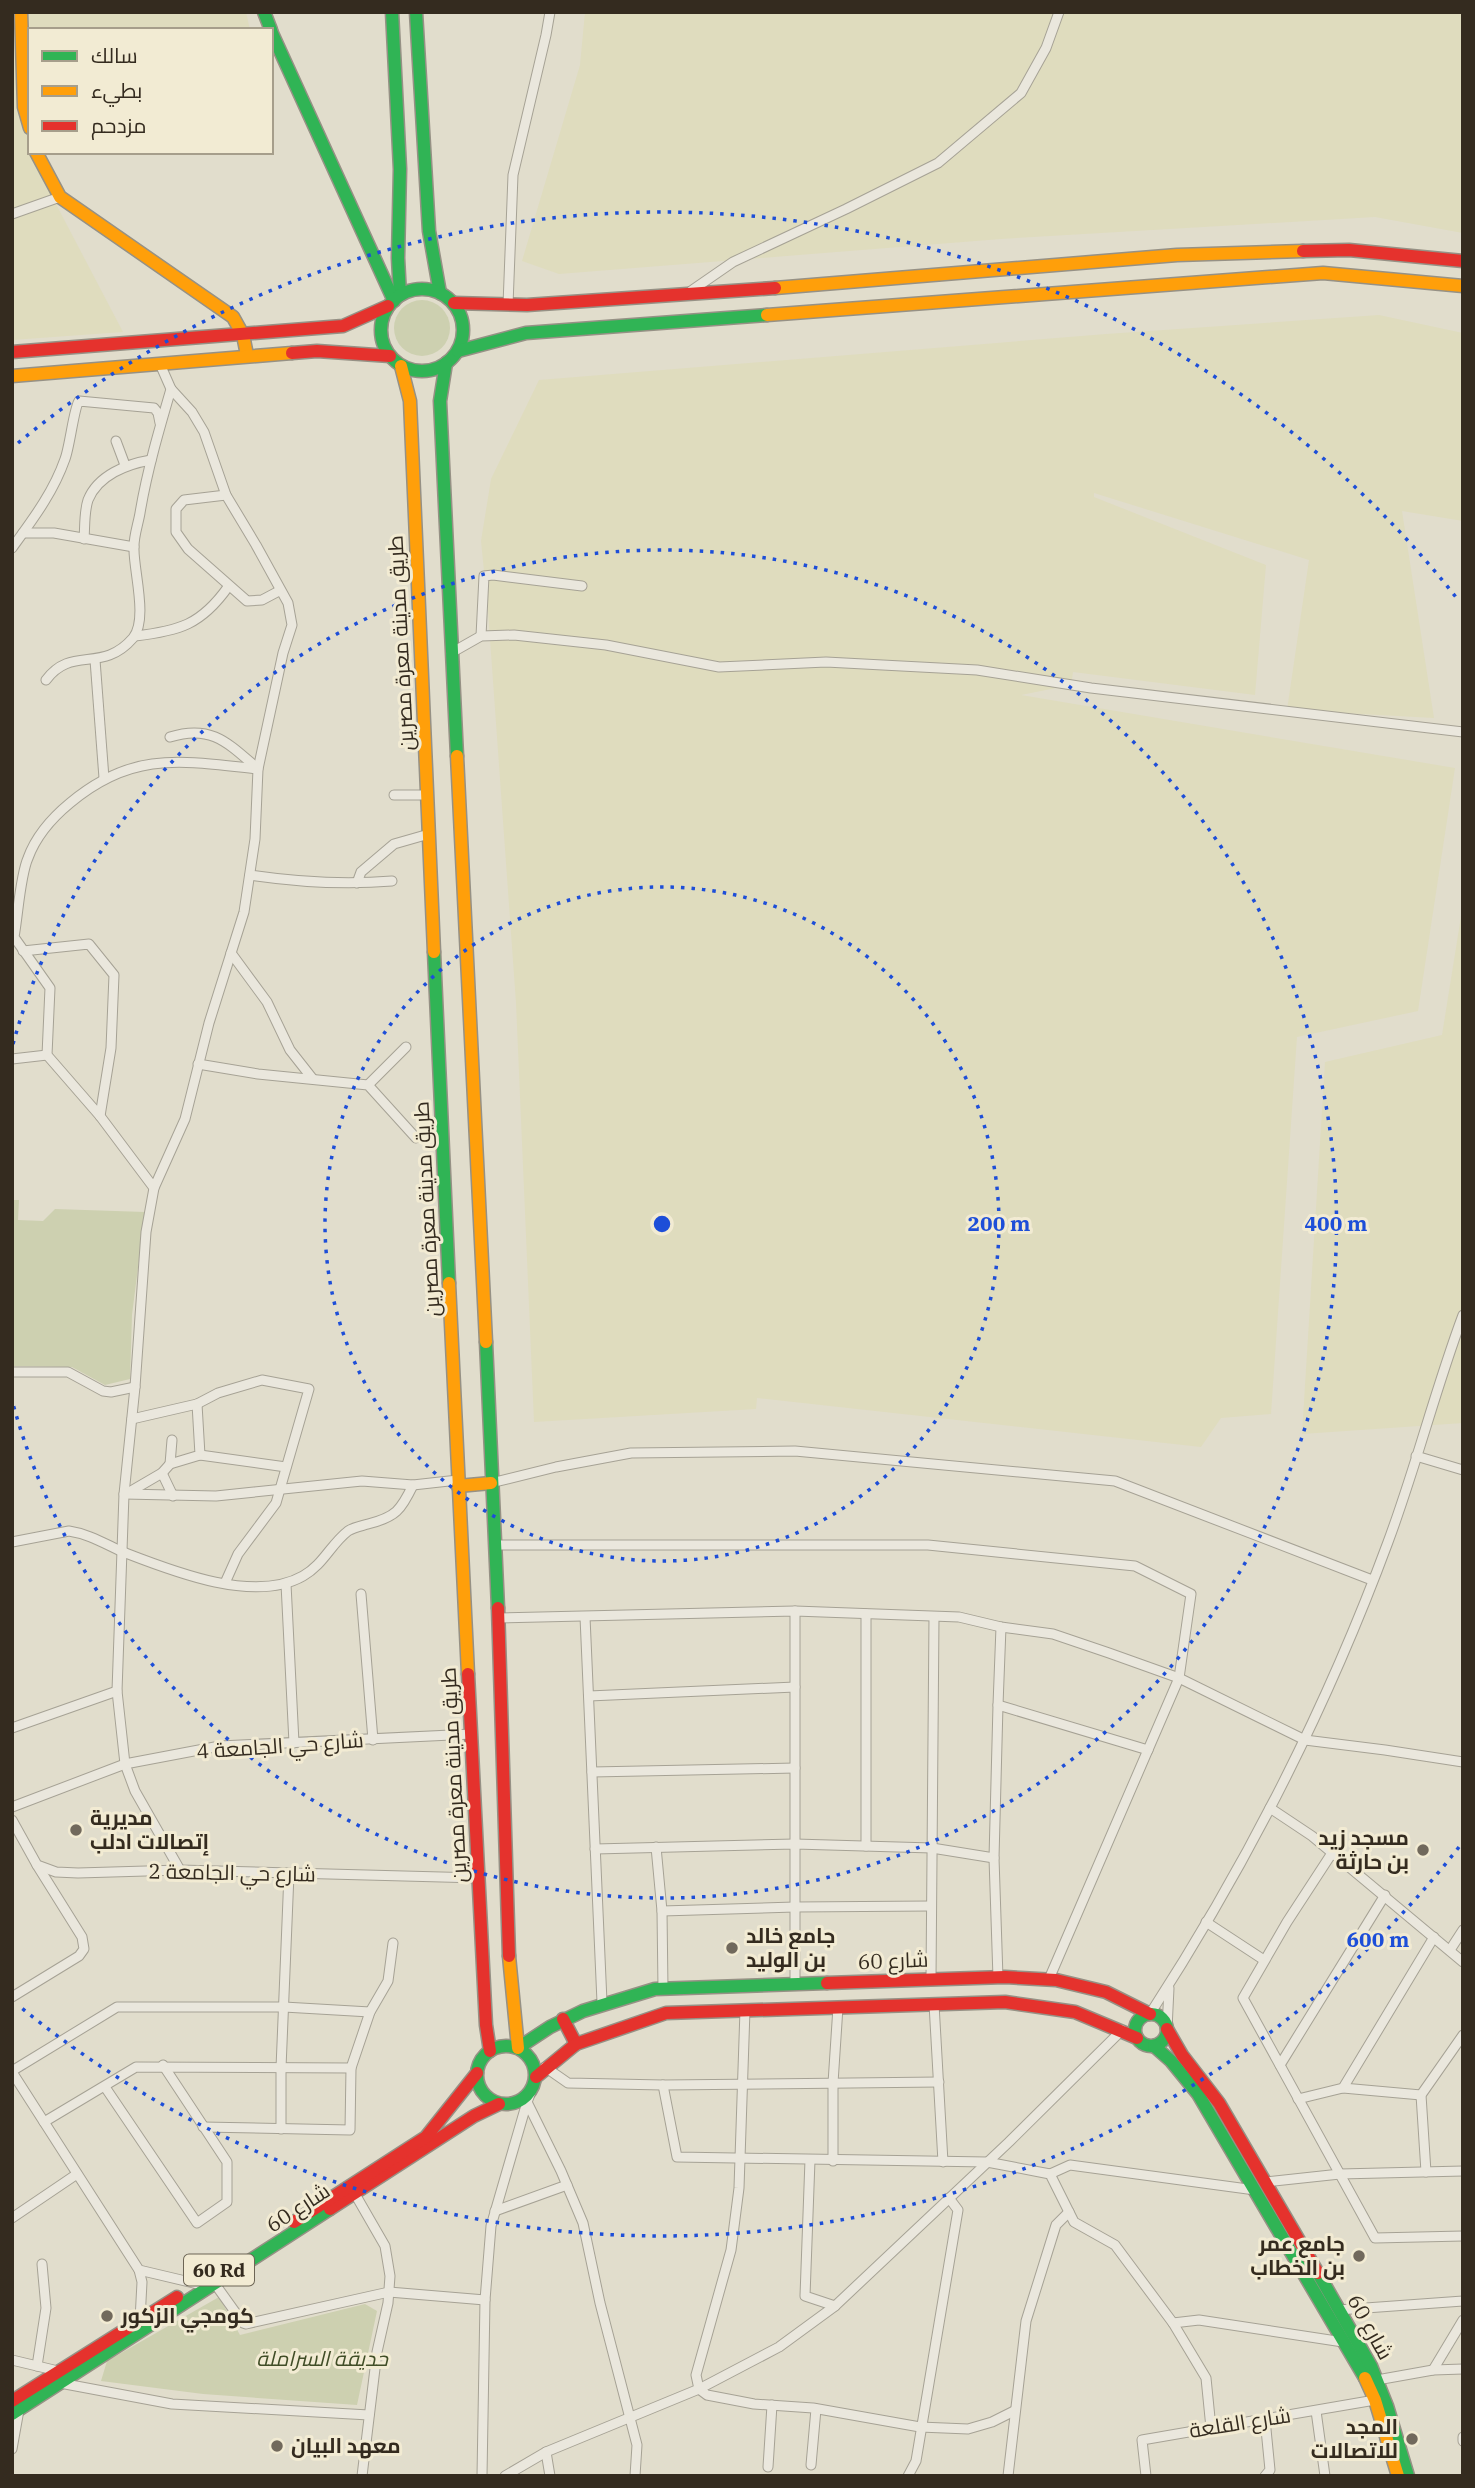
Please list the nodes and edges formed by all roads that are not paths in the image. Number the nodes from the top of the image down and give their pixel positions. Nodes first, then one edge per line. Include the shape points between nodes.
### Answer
1 (21, 12) edge
2 (392, 12) edge
3 (416, 12) edge
4 (550, 12) edge
5 (1059, 12) edge
6 (273, 34) edge
7 (28, 121) edge
8 (37, 154) edge
9 (60, 197) junction
10 (12, 214) edge
11 (1463, 261) edge
12 (1463, 286) edge
13 (440, 293) junction
14 (686, 294) junction
15 (394, 301) junction
16 (454, 303) junction
17 (508, 305) junction
18 (243, 335) junction
19 (458, 351) junction
20 (12, 352) edge
21 (247, 355) junction
22 (390, 356) junction
23 (446, 363) junction
24 (160, 364) junction
25 (401, 366) junction
26 (12, 376) edge
27 (171, 389) junction
28 (160, 424) junction
29 (116, 441) dead end
30 (151, 460) junction
31 (125, 465) junction
32 (226, 495) junction
33 (23, 533) junction
34 (84, 539) junction
35 (134, 547) junction
36 (12, 548) edge
37 (582, 586) dead end
38 (228, 587) junction
39 (279, 591) junction
40 (135, 636) junction
41 (481, 636) junction
42 (452, 653) junction
43 (95, 660) junction
44 (46, 680) dead end
45 (1463, 732) edge
46 (170, 737) dead end
47 (258, 769) junction
48 (104, 778) junction
49 (428, 794) junction
50 (394, 795) dead end
51 (429, 834) junction
52 (250, 875) junction
53 (392, 881) dead end
54 (357, 883) junction
55 (13, 938) edge
56 (23, 951) junction
57 (231, 953) junction
58 (406, 1047) dead end
59 (47, 1055) junction
60 (12, 1059) edge
61 (198, 1064) junction
62 (312, 1078) junction
63 (368, 1085) junction
64 (100, 1116) junction
65 (416, 1138) dead end
66 (154, 1188) junction
67 (1463, 1315) edge
68 (12, 1372) edge
69 (135, 1387) junction
70 (197, 1404) junction
71 (132, 1419) junction
72 (172, 1440) dead end
73 (200, 1455) junction
74 (1416, 1456) junction
75 (170, 1464) junction
76 (286, 1466) junction
77 (1463, 1470) edge
78 (162, 1473) junction
79 (458, 1483) junction
80 (491, 1483) junction
81 (414, 1485) junction
82 (279, 1490) junction
83 (124, 1494) junction
84 (173, 1496) junction
85 (12, 1542) edge
86 (496, 1545) junction
87 (122, 1551) junction
88 (1372, 1580) junction
89 (225, 1583) junction
90 (286, 1584) junction
91 (361, 1594) dead end
92 (794, 1611) junction
93 (866, 1614) junction
94 (934, 1616) junction
95 (585, 1617) junction
96 (498, 1618) junction
97 (1001, 1627) junction
98 (1179, 1678) junction
99 (794, 1687) junction
100 (117, 1691) junction
101 (589, 1696) junction
102 (998, 1705) junction
103 (12, 1728) edge
104 (472, 1734) junction
105 (373, 1740) junction
106 (1306, 1740) junction
107 (294, 1743) junction
108 (1148, 1750) junction
109 (1463, 1762) edge
110 (125, 1764) junction
111 (794, 1768) junction
112 (592, 1772) junction
113 (12, 1807) edge
114 (1270, 1808) junction
115 (12, 1820) edge
116 (795, 1844) junction
117 (866, 1846) junction
118 (656, 1847) junction
119 (932, 1848) junction
120 (595, 1849) junction
121 (1332, 1853) junction
122 (994, 1858) junction
123 (37, 1865) junction
124 (180, 1870) junction
125 (289, 1874) junction
126 (479, 1878) junction
127 (1385, 1895) junction
128 (932, 1906) junction
129 (794, 1907) junction
130 (662, 1911) junction
131 (1206, 1922) junction
132 (1463, 1930) edge
133 (1434, 1937) junction
134 (393, 1943) dead end
135 (1450, 1950) junction
136 (1264, 1961) junction
137 (1463, 1962) edge
138 (998, 1978) junction
139 (931, 1979) junction
140 (1049, 1979) junction
141 (794, 1983) junction
142 (1169, 1986) junction
143 (663, 1989) junction
144 (12, 1997) edge
145 (603, 2002) junction
146 (934, 2004) junction
147 (284, 2007) junction
148 (838, 2007) junction
149 (745, 2010) junction
150 (370, 2012) junction
151 (1150, 2014) junction
152 (563, 2019) junction
153 (1167, 2029) junction
154 (1122, 2030) junction
155 (1463, 2035) edge
156 (1137, 2038) junction
157 (576, 2043) junction
158 (1154, 2046) junction
159 (518, 2048) junction
160 (490, 2051) junction
161 (163, 2065) junction
162 (1280, 2065) junction
163 (545, 2067) junction
164 (281, 2068) junction
165 (351, 2068) junction
166 (12, 2071) edge
167 (477, 2073) junction
168 (534, 2082) junction
169 (939, 2082) junction
170 (834, 2083) junction
171 (741, 2084) junction
172 (663, 2085) junction
173 (105, 2087) junction
174 (1343, 2088) junction
175 (1421, 2095) junction
176 (1298, 2099) junction
177 (527, 2102) junction
178 (499, 2104) junction
179 (44, 2122) junction
180 (204, 2127) junction
181 (281, 2129) junction
182 (738, 2158) junction
183 (810, 2160) junction
184 (833, 2161) junction
185 (943, 2162) junction
186 (987, 2162) junction
187 (1463, 2171) edge
188 (1426, 2172) junction
189 (77, 2174) junction
190 (1050, 2174) junction
191 (1340, 2174) junction
192 (567, 2185) junction
193 (1261, 2186) junction
194 (355, 2194) junction
195 (949, 2198) junction
196 (495, 2211) junction
197 (1069, 2212) junction
198 (12, 2218) edge
199 (1463, 2236) edge
200 (41, 2264) dead end
201 (139, 2270) junction
202 (198, 2284) junction
203 (215, 2284) junction
204 (389, 2292) junction
205 (485, 2300) junction
206 (1463, 2301) edge
207 (835, 2306) junction
208 (1338, 2310) junction
209 (140, 2320) junction
210 (1463, 2320) edge
211 (1173, 2323) junction
212 (1343, 2342) junction
213 (12, 2360) edge
214 (37, 2366) junction
215 (1463, 2369) edge
216 (1433, 2370) junction
217 (59, 2377) junction
218 (1377, 2380) junction
219 (699, 2389) junction
220 (1375, 2400) junction
221 (772, 2405) junction
222 (15, 2408) edge
223 (816, 2409) junction
224 (1014, 2411) junction
225 (1316, 2411) junction
226 (369, 2415) junction
227 (631, 2419) junction
228 (1265, 2419) junction
229 (920, 2427) junction
230 (1211, 2428) junction
231 (12, 2449) edge
232 (546, 2452) junction
233 (811, 2465) dead end
234 (768, 2467) dead end
235 (362, 2476) edge
236 (482, 2476) edge
237 (505, 2476) edge
238 (550, 2476) edge
239 (635, 2476) edge
240 (908, 2476) edge
241 (1008, 2476) edge
242 (1146, 2476) edge
243 (1265, 2476) edge
244 (1325, 2476) edge
245 (1398, 2476) edge
246 (1408, 2476) edge

1 - 7 main road
2 - 15 main road via 400,169
3 - 13 main road via 429,231
4 - 17 street via 513,175
5 - 14 street via 1046,48 1021,93 938,163 733,262
6 - 15 main road
8 - 9 main road
9 - 10 street
9 - 18 main road via 228,313
11 - 14 main road via 1349,250 1178,255
12 - 19 main road via 1323,273 526,333
13 - 15 main road via 418,289
13 - 16 main road
14 - 17 main road
15 - 18 main road via 343,326
15 - 22 main road via 380,330
16 - 17 main road
16 - 19 main road via 463,326
18 - 20 main road
18 - 21 main road
19 - 23 main road
21 - 22 main road via 344,351
21 - 24 main road
22 - 25 main road
23 - 25 main road via 424,371
23 - 42 main road via 440,401
24 - 26 main road
24 - 27 street
25 - 49 main road, طريق مدينة معرة مصرين via 410,401
27 - 28 street
27 - 32 street via 204,432
28 - 30 street
28 - 33 street via 154,408 79,401 57,478
29 - 31 street
30 - 31 street
30 - 35 street
31 - 34 street via 89,497
32 - 38 street via 184,500 176,509 176,532
32 - 39 street
33 - 34 street
33 - 36 street
34 - 35 street
35 - 40 street via 141,608
37 - 41 street via 484,576
38 - 39 street via 247,601 262,600
38 - 40 street via 190,624 171,632
39 - 47 street via 288,603 292,625
40 - 43 street via 114,655
41 - 42 street
41 - 45 street via 606,645 719,667 826,662 976,670
42 - 80 main road
43 - 44 street via 61,664
43 - 48 street
46 - 47 street via 195,732 213,735
47 - 48 street via 188,761 145,764
47 - 52 street
48 - 55 street via 52,818 27,858
49 - 50 street
49 - 51 main road, طريق مدينة معرة مصرين
51 - 54 street via 394,844 361,872
51 - 79 main road, طريق مدينة معرة مصرين
52 - 54 street
52 - 57 street
53 - 54 street
55 - 56 street
56 - 59 street via 50,988
56 - 64 street via 89,944 114,975
57 - 61 street
57 - 62 street via 267,1002 290,1050
58 - 63 street
59 - 60 street
59 - 64 street
61 - 62 street
61 - 66 street via 185,1119
62 - 63 street
63 - 65 street
64 - 66 street
66 - 69 street via 146,1232
67 - 74 street
68 - 69 street via 68,1372 111,1392
69 - 71 street
70 - 71 street
70 - 73 street
70 - 76 street via 262,1380 309,1389
71 - 83 street
72 - 75 street
73 - 75 street
73 - 76 street
74 - 77 street
74 - 88 street
75 - 78 street
76 - 82 street
78 - 83 street
78 - 84 street
79 - 80 main road
79 - 81 street
79 - 104 main road, طريق مدينة معرة مصرين
80 - 86 main road
80 - 88 street via 631,1453 795,1451 1115,1481
81 - 82 street via 362,1481
81 - 90 street via 396,1513 351,1529 318,1566
82 - 84 street
82 - 89 street via 273,1510 238,1555
83 - 84 street
83 - 87 street
85 - 87 street via 69,1531
86 - 96 main road
86 - 98 street via 928,1545 1135,1566 1191,1594
87 - 89 street
87 - 100 street
88 - 106 street
89 - 90 street
90 - 107 street
91 - 105 street
92 - 93 street
92 - 95 street
92 - 99 street
93 - 94 street
93 - 117 street
94 - 97 street
94 - 119 street
95 - 96 street
95 - 101 street
96 - 159 main road via 510,1972
97 - 98 street via 1053,1634
97 - 102 street
98 - 106 street
98 - 108 street
99 - 101 street
99 - 111 street
100 - 103 street
100 - 110 street
101 - 112 street
102 - 108 street
102 - 122 street
104 - 105 street, شارع حي الجامعة 4
104 - 126 main road, طريق مدينة معرة مصرين
105 - 107 street, شارع حي الجامعة 4
106 - 109 street
106 - 114 street
107 - 110 street, شارع حي الجامعة 4 via 220,1746
108 - 140 street
110 - 113 street, شارع حي الجامعة 4
110 - 124 street
111 - 112 street
111 - 116 street
112 - 120 street
114 - 121 street
114 - 131 street
115 - 123 street
116 - 117 street
116 - 118 street
116 - 129 street
117 - 119 street
118 - 120 street
118 - 130 street
119 - 122 street
119 - 128 street
120 - 145 street
121 - 127 street
121 - 136 street
122 - 138 street
123 - 124 street, شارع حي الجامعة 2 via 78,1874
123 - 144 street via 82,1937 84,1949
124 - 125 street, شارع حي الجامعة 2
125 - 126 street, شارع حي الجامعة 2
125 - 147 street
126 - 160 main road, طريق مدينة معرة مصرين
127 - 133 street
127 - 162 street
128 - 129 street
128 - 139 street
129 - 130 street
129 - 141 street
130 - 143 street
131 - 136 street
131 - 142 street
132 - 135 street
133 - 135 street
133 - 174 street
134 - 150 street via 388,1981
135 - 137 street
136 - 162 street via 1242,1998
138 - 139 main road, شارع 60
138 - 140 main road, شارع 60
139 - 141 main road, شارع 60
140 - 151 main road, شارع 60 via 1105,1992
141 - 143 main road, شارع 60
142 - 151 street
142 - 153 street
143 - 145 main road, شارع 60
145 - 152 main road, شارع 60
146 - 148 main road
146 - 154 main road via 1017,2003 1075,2012
146 - 169 street
147 - 150 street
147 - 164 street
147 - 166 street via 117,2007
148 - 149 main road
148 - 170 street
149 - 157 main road via 666,2013
149 - 171 street
150 - 165 street
151 - 153 main road via 1162,2018
151 - 156 main road via 1139,2020
152 - 157 main road
152 - 159 main road, شارع 60
153 - 158 main road via 1164,2040
153 - 193 main road, شارع 60 via 1219,2103
154 - 156 main road
154 - 186 street
155 - 175 street
156 - 158 main road
157 - 163 main road
158 - 193 main road, شارع 60 via 1198,2094
159 - 160 main road
159 - 168 main road via 531,2059
160 - 167 main road
161 - 164 street
161 - 173 street via 136,2067
161 - 180 street
162 - 176 street
163 - 168 main road
163 - 172 street via 568,2083
164 - 165 street
164 - 181 street
165 - 181 street via 350,2130
166 - 179 street
167 - 178 main road via 482,2092
167 - 202 main road, شارع 60 / 60 Rd via 426,2137
168 - 177 street
168 - 178 main road via 519,2101
169 - 170 street
169 - 185 street
170 - 171 street
170 - 184 street
171 - 172 street
171 - 182 street
172 - 182 street via 677,2157
173 - 179 street
173 - 180 street via 197,2223 227,2202 227,2162
174 - 175 street
174 - 176 street
175 - 188 street
176 - 191 street
177 - 192 street
177 - 196 street
178 - 194 main road, شارع 60
179 - 189 street
180 - 181 street
182 - 183 street
182 - 219 street via 731,2250 696,2375
183 - 184 street
183 - 207 street via 805,2296
184 - 185 street
185 - 186 street
186 - 190 street
186 - 195 street
187 - 188 street
188 - 191 street
189 - 198 street
189 - 201 street
190 - 193 street via 1070,2165
190 - 197 street
191 - 193 street
191 - 199 street via 1375,2238
192 - 196 street
192 - 227 street via 583,2223
193 - 208 main road, شارع 60
193 - 212 main road, شارع 60
194 - 203 main road, شارع 60
194 - 204 street via 385,2246
195 - 207 street
195 - 229 street via 958,2210
196 - 205 street
197 - 211 street via 1074,2222 1115,2245
197 - 224 street via 1056,2225 1026,2321
200 - 214 street via 46,2308
201 - 202 street
201 - 209 street
202 - 209 main road, شارع 60 / 60 Rd
203 - 204 street via 243,2323
203 - 217 main road, شارع 60
204 - 205 street
204 - 226 street
205 - 236 street
206 - 208 street
207 - 219 street via 779,2347
208 - 218 main road, شارع 60
209 - 217 main road, شارع 60 / 60 Rd
210 - 216 street
211 - 212 street via 1199,2320
211 - 230 street via 1206,2378
212 - 220 main road, شارع 60
213 - 214 street
214 - 217 street
215 - 216 street
216 - 218 street
217 - 222 main road, شارع 60 / 60 Rd
217 - 226 street via 172,2404
218 - 246 main road, شارع 60
219 - 221 street via 707,2395
219 - 227 street
220 - 225 street, شارع القلعة
220 - 245 main road, شارع 60
221 - 223 street
221 - 234 street
222 - 231 street
223 - 229 street
223 - 233 street
224 - 229 street via 968,2429
224 - 241 street
225 - 228 street, شارع القلعة
225 - 244 street
226 - 235 street
227 - 232 street
227 - 239 street via 637,2445
228 - 230 street, شارع القلعة
228 - 243 street via 1270,2470
229 - 240 street via 916,2461
230 - 242 street, شارع القلعة via 1142,2440
232 - 237 street
232 - 238 street

